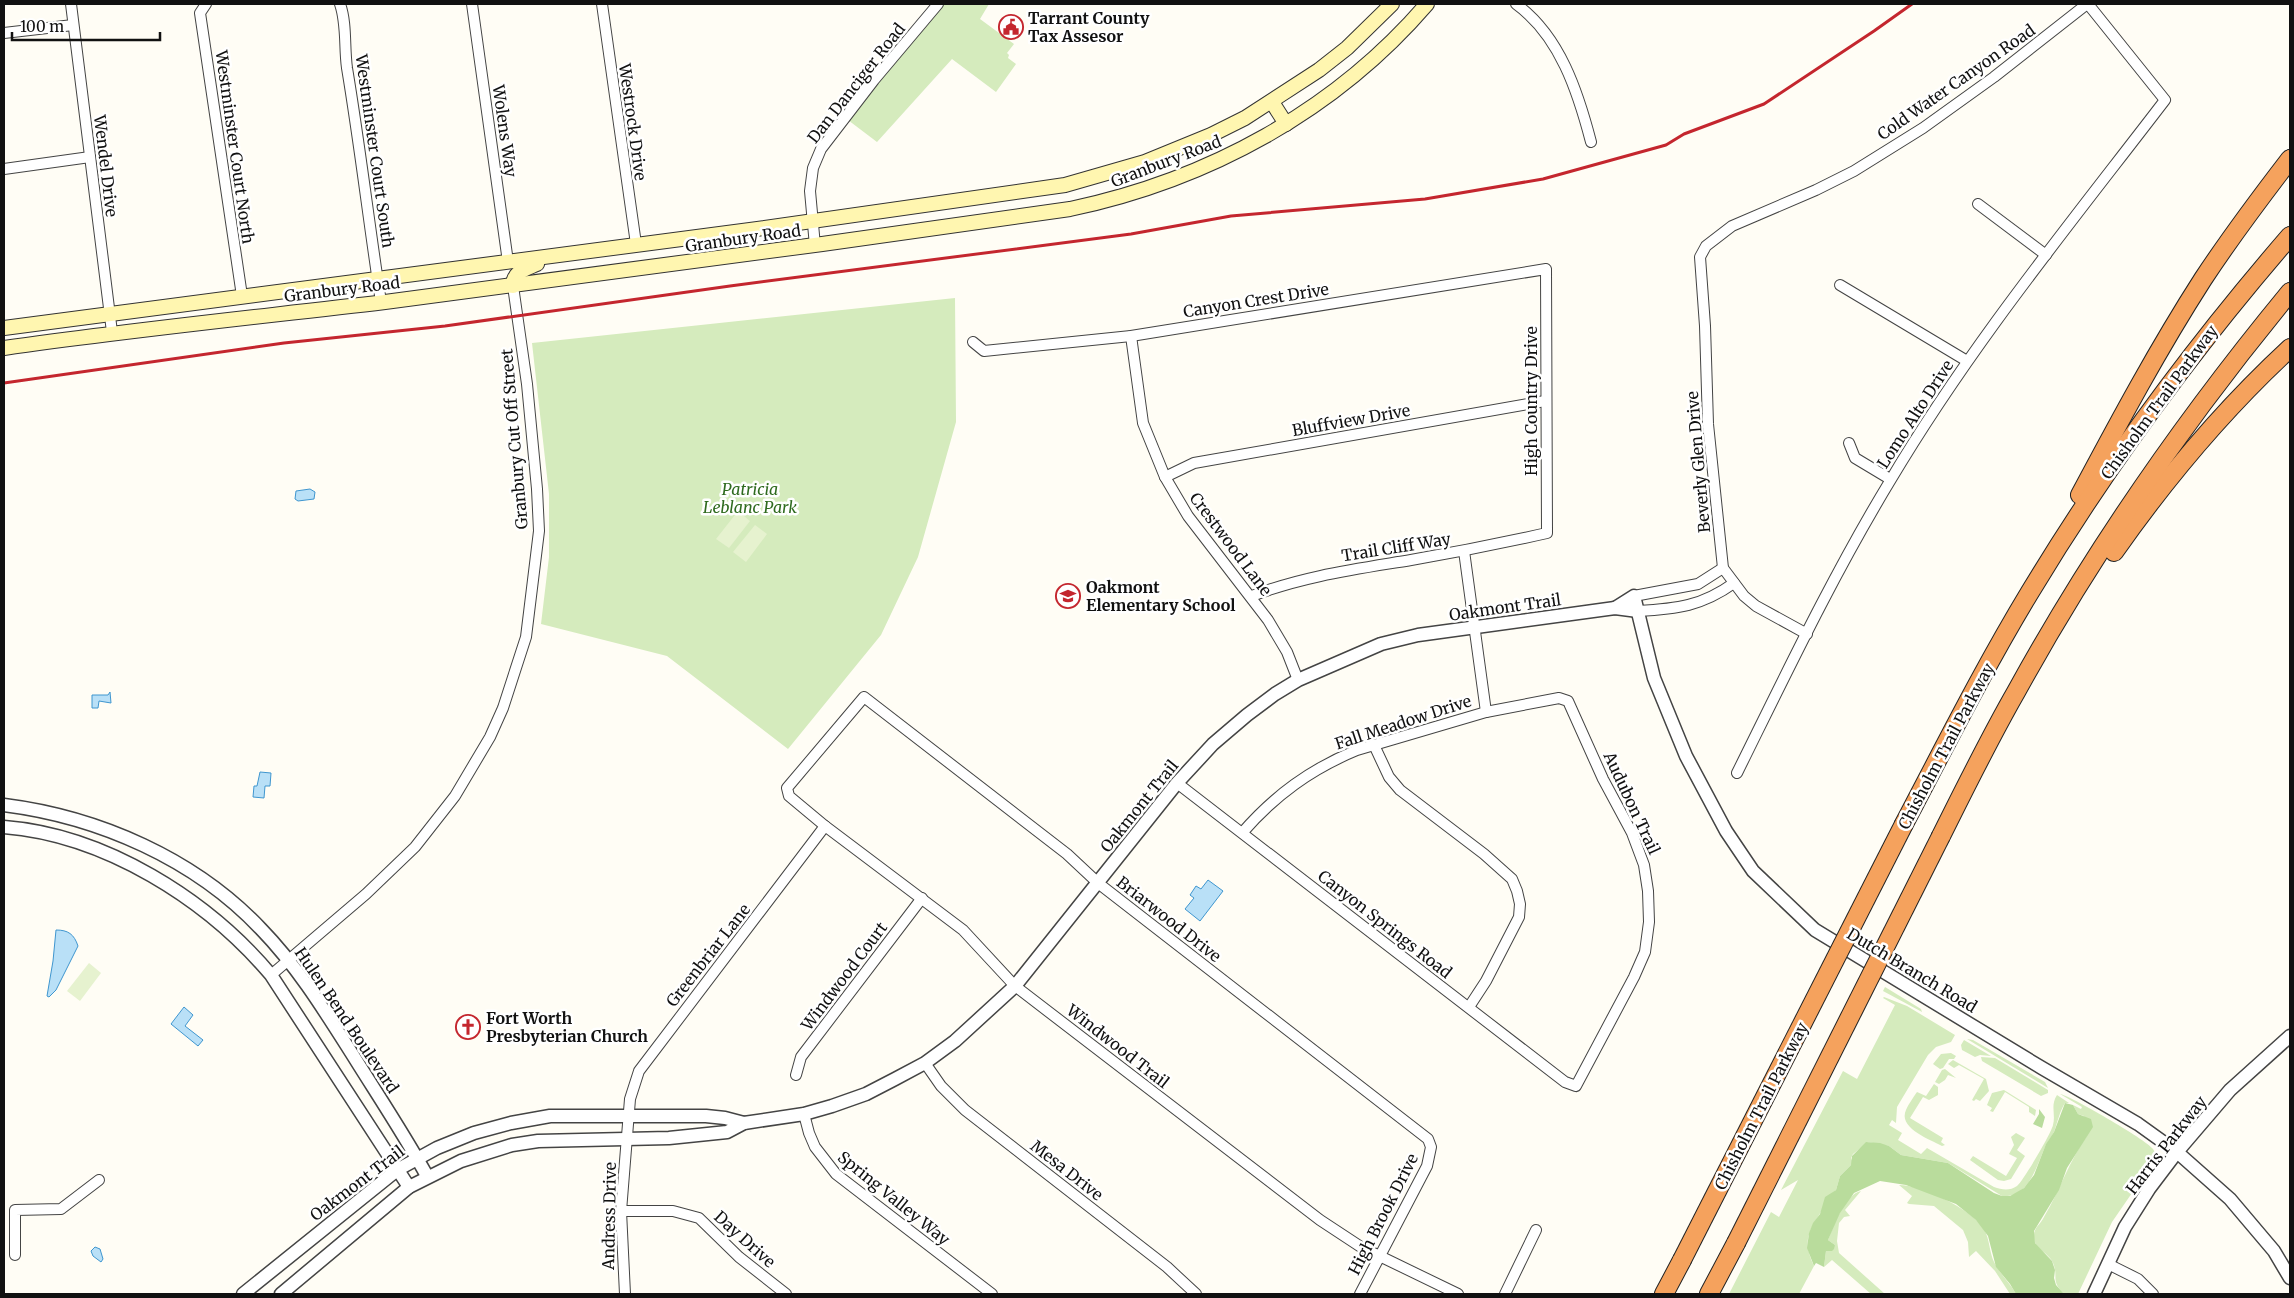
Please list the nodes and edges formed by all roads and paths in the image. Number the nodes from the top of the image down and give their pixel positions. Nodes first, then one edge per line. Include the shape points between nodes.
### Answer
1 (71, 4) edge
2 (206, 4) edge
3 (340, 4) edge
4 (472, 4) edge
5 (602, 4) edge
6 (938, 4) edge
7 (1392, 4) edge
8 (1427, 4) edge
9 (1516, 4) edge
10 (2087, 4) edge
11 (74, 26) junction
12 (4, 33) edge
13 (1272, 102) junction
14 (1286, 124) junction
15 (1591, 142) dead end
16 (90, 157) junction
17 (2290, 159) edge
18 (4, 169) edge
19 (1065, 185) junction
20 (1978, 204) dead end
21 (1070, 209) junction
22 (812, 221) junction
23 (2290, 236) edge
24 (636, 244) junction
25 (815, 246) junction
26 (1706, 246) joint
27 (2046, 255) junction
28 (556, 256) junction
29 (508, 262) junction
30 (469, 267) junction
31 (1546, 269) joint
32 (378, 279) junction
33 (1840, 285) dead end
34 (513, 286) junction
35 (2290, 292) edge
36 (242, 296) junction
37 (381, 302) junction
38 (110, 314) junction
39 (4, 328) edge
40 (112, 332) junction
41 (1132, 336) junction
42 (973, 342) dead end
43 (4, 348) edge
44 (2290, 348) edge
45 (1967, 361) junction
46 (1545, 401) junction
47 (1848, 443) dead end
48 (1165, 477) junction
49 (1890, 479) junction
50 (1547, 534) joint
51 (1464, 551) junction
52 (1723, 568) junction
53 (1734, 583) junction
54 (2030, 593) junction
55 (1252, 596) junction
56 (1634, 596) junction
57 (1615, 608) junction
58 (1638, 611) junction
59 (1473, 628) junction
60 (1806, 634) junction
61 (1298, 680) junction
62 (2016, 691) junction
63 (864, 697) joint
64 (1568, 701) joint
65 (1486, 712) junction
66 (1374, 745) junction
67 (1737, 772) dead end
68 (1177, 783) junction
69 (4, 805) edge
70 (93, 826) junction
71 (825, 826) junction
72 (4, 827) edge
73 (109, 831) junction
74 (1242, 833) junction
75 (83, 844) junction
76 (100, 851) junction
77 (1098, 883) junction
78 (922, 898) junction
79 (288, 960) junction
80 (271, 975) junction
81 (1015, 986) junction
82 (1469, 1007) junction
83 (2290, 1036) edge
84 (925, 1063) junction
85 (796, 1075) dead end
86 (1576, 1086) joint
87 (804, 1114) junction
88 (629, 1115) junction
89 (744, 1123) junction
90 (627, 1139) junction
91 (1431, 1147) joint
92 (2177, 1152) junction
93 (417, 1158) junction
94 (397, 1170) junction
95 (428, 1176) junction
96 (99, 1180) dead end
97 (409, 1187) junction
98 (621, 1211) junction
99 (1536, 1230) dead end
100 (15, 1255) dead end
101 (1380, 1256) junction
102 (2108, 1264) junction
103 (2290, 1278) edge
104 (987, 1293) edge
105 (243, 1294) edge
106 (281, 1294) edge
107 (625, 1294) edge
108 (786, 1294) edge
109 (1196, 1294) edge
110 (1360, 1294) edge
111 (1458, 1294) edge
112 (1505, 1294) edge
113 (1664, 1294) edge
114 (1709, 1294) edge
115 (2094, 1294) edge
116 (2152, 1294) edge

1 - 11 street, Wendel Drive
2 - 36 street, Westminster Court North via 200,13
3 - 32 street, Westminster Court South
4 - 29 street, Wolens Way
5 - 24 street, Westrock Drive
6 - 22 street, Dan Danciger Road via 821,149 813,168 810,191
7 - 13 main road, Granbury Road via 1347,48
8 - 14 main road, Granbury Road via 1374,59 1315,106
9 - 15 street via 1541,30 1564,63 1579,97
10 - 26 street, Cold Water Canyon Road via 1923,128 1854,171 1732,226
10 - 27 street, Lomo Alto Drive via 2166,100
11 - 12 street
11 - 16 street, Wendel Drive
13 - 14 main road
13 - 19 main road, Granbury Road via 1211,135 1173,151
14 - 21 main road, Granbury Road via 1228,156 1178,178
16 - 18 street
16 - 38 street, Wendel Drive
17 - 54 highway via 2226,245 2168,335
19 - 21 main road
19 - 22 main road, Granbury Road
20 - 27 street
21 - 25 main road, Granbury Road
22 - 24 main road, Granbury Road
22 - 25 street, Dan Danciger Road
23 - 54 highway, Chisholm Trail Parkway via 2231,306 2138,429
24 - 28 main road, Granbury Road
25 - 34 main road, Granbury Road
26 - 52 street, Beverly Glen Drive via 1700,257 1708,424
27 - 45 street, Lomo Alto Drive
28 - 29 main road, Granbury Road
28 - 34 main road via 516,274
29 - 30 main road, Granbury Road
30 - 32 main road, Granbury Road
30 - 34 main road via 491,270
31 - 41 street, Canyon Crest Drive
31 - 46 street, High Country Drive
32 - 36 main road, Granbury Road
32 - 37 street, Westminster Court South
33 - 45 street
34 - 37 main road, Granbury Road
34 - 79 street, Granbury Cut Off Street via 527,384 539,531 526,637 516,671 490,737 450,803 393,868
35 - 62 highway via 2206,399 2142,488
36 - 38 main road, Granbury Road
37 - 40 main road, Granbury Road
38 - 39 main road, Granbury Road
38 - 40 street, Wendel Drive
40 - 43 main road, Granbury Road
41 - 42 street, Canyon Crest Drive via 984,351
41 - 48 street, Crestwood Lane via 1143,423
44 - 62 highway via 2221,417 2156,494
45 - 49 street, Lomo Alto Drive
46 - 48 street, Bluffview Drive via 1194,463
46 - 50 street, High Country Drive
47 - 49 street via 1856,458
48 - 55 street, Crestwood Lane via 1188,516
49 - 60 street, Lomo Alto Drive via 1841,564
50 - 51 street, Trail Cliff Way
51 - 55 street, Trail Cliff Way via 1321,575
51 - 59 street
52 - 53 street
52 - 56 street, Oakmont Trail via 1698,584
53 - 58 street, Oakmont Trail via 1702,602
53 - 60 street via 1756,606
54 - 113 highway, Chisholm Trail Parkway, bridge via 1904,824
55 - 61 street, Crestwood Lane via 1287,652
56 - 57 street, Oakmont Trail
56 - 58 street, Dutch Branch Road
57 - 58 street, Oakmont Trail
57 - 59 street, Oakmont Trail
58 - 92 street, Dutch Branch Road via 1654,678 1686,756 1726,831 1753,871 1822,934 2138,1124
59 - 61 street, Oakmont Trail via 1418,635 1381,644
59 - 65 street
60 - 67 street, Lomo Alto Drive
61 - 68 street, Oakmont Trail via 1247,714 1213,744
62 - 114 highway, bridge
63 - 71 street, Windwood Trail via 787,788 788,796
63 - 77 street, Briarwood Drive via 1067,854
64 - 65 street, Fall Meadow Drive via 1559,698
64 - 86 street, Audubon Trail via 1644,864 1649,922 1645,952 1630,986
65 - 66 street, Fall Meadow Drive
66 - 74 street, Fall Meadow Drive via 1340,756 1305,776 1271,802
66 - 82 street via 1389,777 1400,790 1484,854 1512,879 1517,890 1519,917
68 - 74 street, Canyon Springs Road
68 - 77 street, Oakmont Trail
69 - 70 street, Hulen Bend Boulevard
70 - 73 street, Hulen Bend Boulevard
70 - 75 street
71 - 78 street, Windwood Trail
71 - 88 street, Greenbriar Lane via 649,1055 633,1086
72 - 75 street via 23,828
73 - 76 street
73 - 79 street, Hulen Bend Boulevard via 149,848 211,886 244,912
74 - 82 street, Canyon Springs Road
75 - 76 street
76 - 80 street via 145,872 203,910 243,943
77 - 81 street, Oakmont Trail
77 - 91 street, Briarwood Drive via 1416,1129 1428,1139
78 - 81 street, Windwood Trail via 973,940
78 - 85 street, Windwood Court via 801,1057
79 - 80 street, Granbury Cut Off Street
79 - 93 street, Hulen Bend Boulevard
80 - 94 street
81 - 84 street, Oakmont Trail via 977,1023
81 - 101 street, Windwood Trail via 1320,1220
82 - 86 street, Canyon Springs Road via 1565,1082
83 - 92 street, Harris Parkway via 2230,1090
84 - 87 street, Oakmont Trail via 866,1094
84 - 109 street, Mesa Drive via 941,1086 965,1110 1168,1267
87 - 89 street, Oakmont Trail
87 - 104 street, Spring Valley Way via 816,1147 836,1174
88 - 89 street, Oakmont Trail via 706,1116
88 - 90 street, Greenbriar Lane
88 - 93 street, Oakmont Trail via 550,1116 511,1122 474,1133
89 - 90 street, Oakmont Trail via 727,1132
90 - 95 street, Oakmont Trail via 567,1139 512,1145 461,1161
90 - 98 street, Andress Drive
91 - 101 street, High Brook Drive via 1427,1166
92 - 102 street, Harris Parkway via 2125,1227
92 - 103 street, Dutch Branch Road via 2230,1199 2274,1251
93 - 94 street, Oakmont Trail
93 - 95 street, Hulen Bend Boulevard
94 - 97 street
94 - 105 street, Oakmont Trail
95 - 97 street, Oakmont Trail
96 - 100 street via 61,1209 15,1210
97 - 106 street, Oakmont Trail
98 - 107 street, Andress Drive
98 - 108 street, Day Drive via 673,1211 699,1218 739,1257
99 - 112 street
101 - 110 street, High Brook Drive
101 - 111 street, Windwood Trail
102 - 115 street, Harris Parkway
102 - 116 street via 2138,1279

